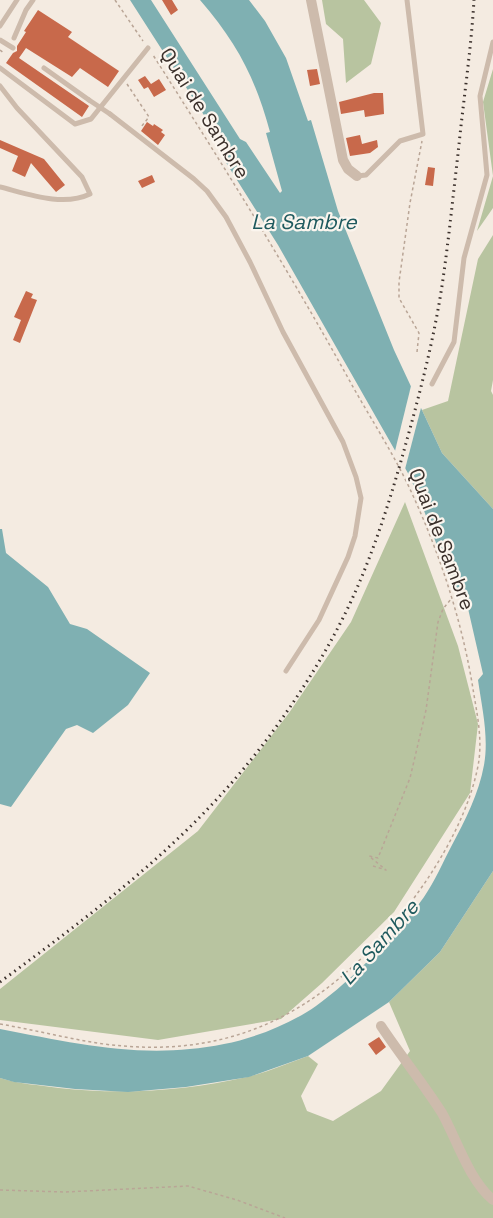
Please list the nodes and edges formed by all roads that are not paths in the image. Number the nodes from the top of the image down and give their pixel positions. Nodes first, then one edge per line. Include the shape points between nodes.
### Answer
1 (17, 0) edge
2 (33, 0) edge
3 (311, 0) edge
4 (407, 0) edge
5 (0, 25) edge
6 (14, 38) dead end
7 (0, 40) edge
8 (493, 42) edge
9 (13, 48) dead end
10 (148, 48) road end
11 (0, 68) edge
12 (44, 68) dead end
13 (0, 86) edge
14 (357, 176) joint
15 (0, 187) edge
16 (432, 384) dead end
17 (286, 671) dead end
18 (381, 1026) dead end
19 (493, 1200) edge

1 - 5 lane
2 - 6 lane
3 - 14 street via 343,160
4 - 14 lane via 423,134 400,141 366,175
7 - 9 lane
8 - 16 lane via 480,96 487,175 464,258 454,342
10 - 11 lane via 92,119 75,124
12 - 17 lane, bridge via 110,114 207,191 250,262 343,442 361,498 355,536 319,620
13 - 15 lane via 82,177 90,194 78,200 54,199
18 - 19 street via 420,1079 473,1175

